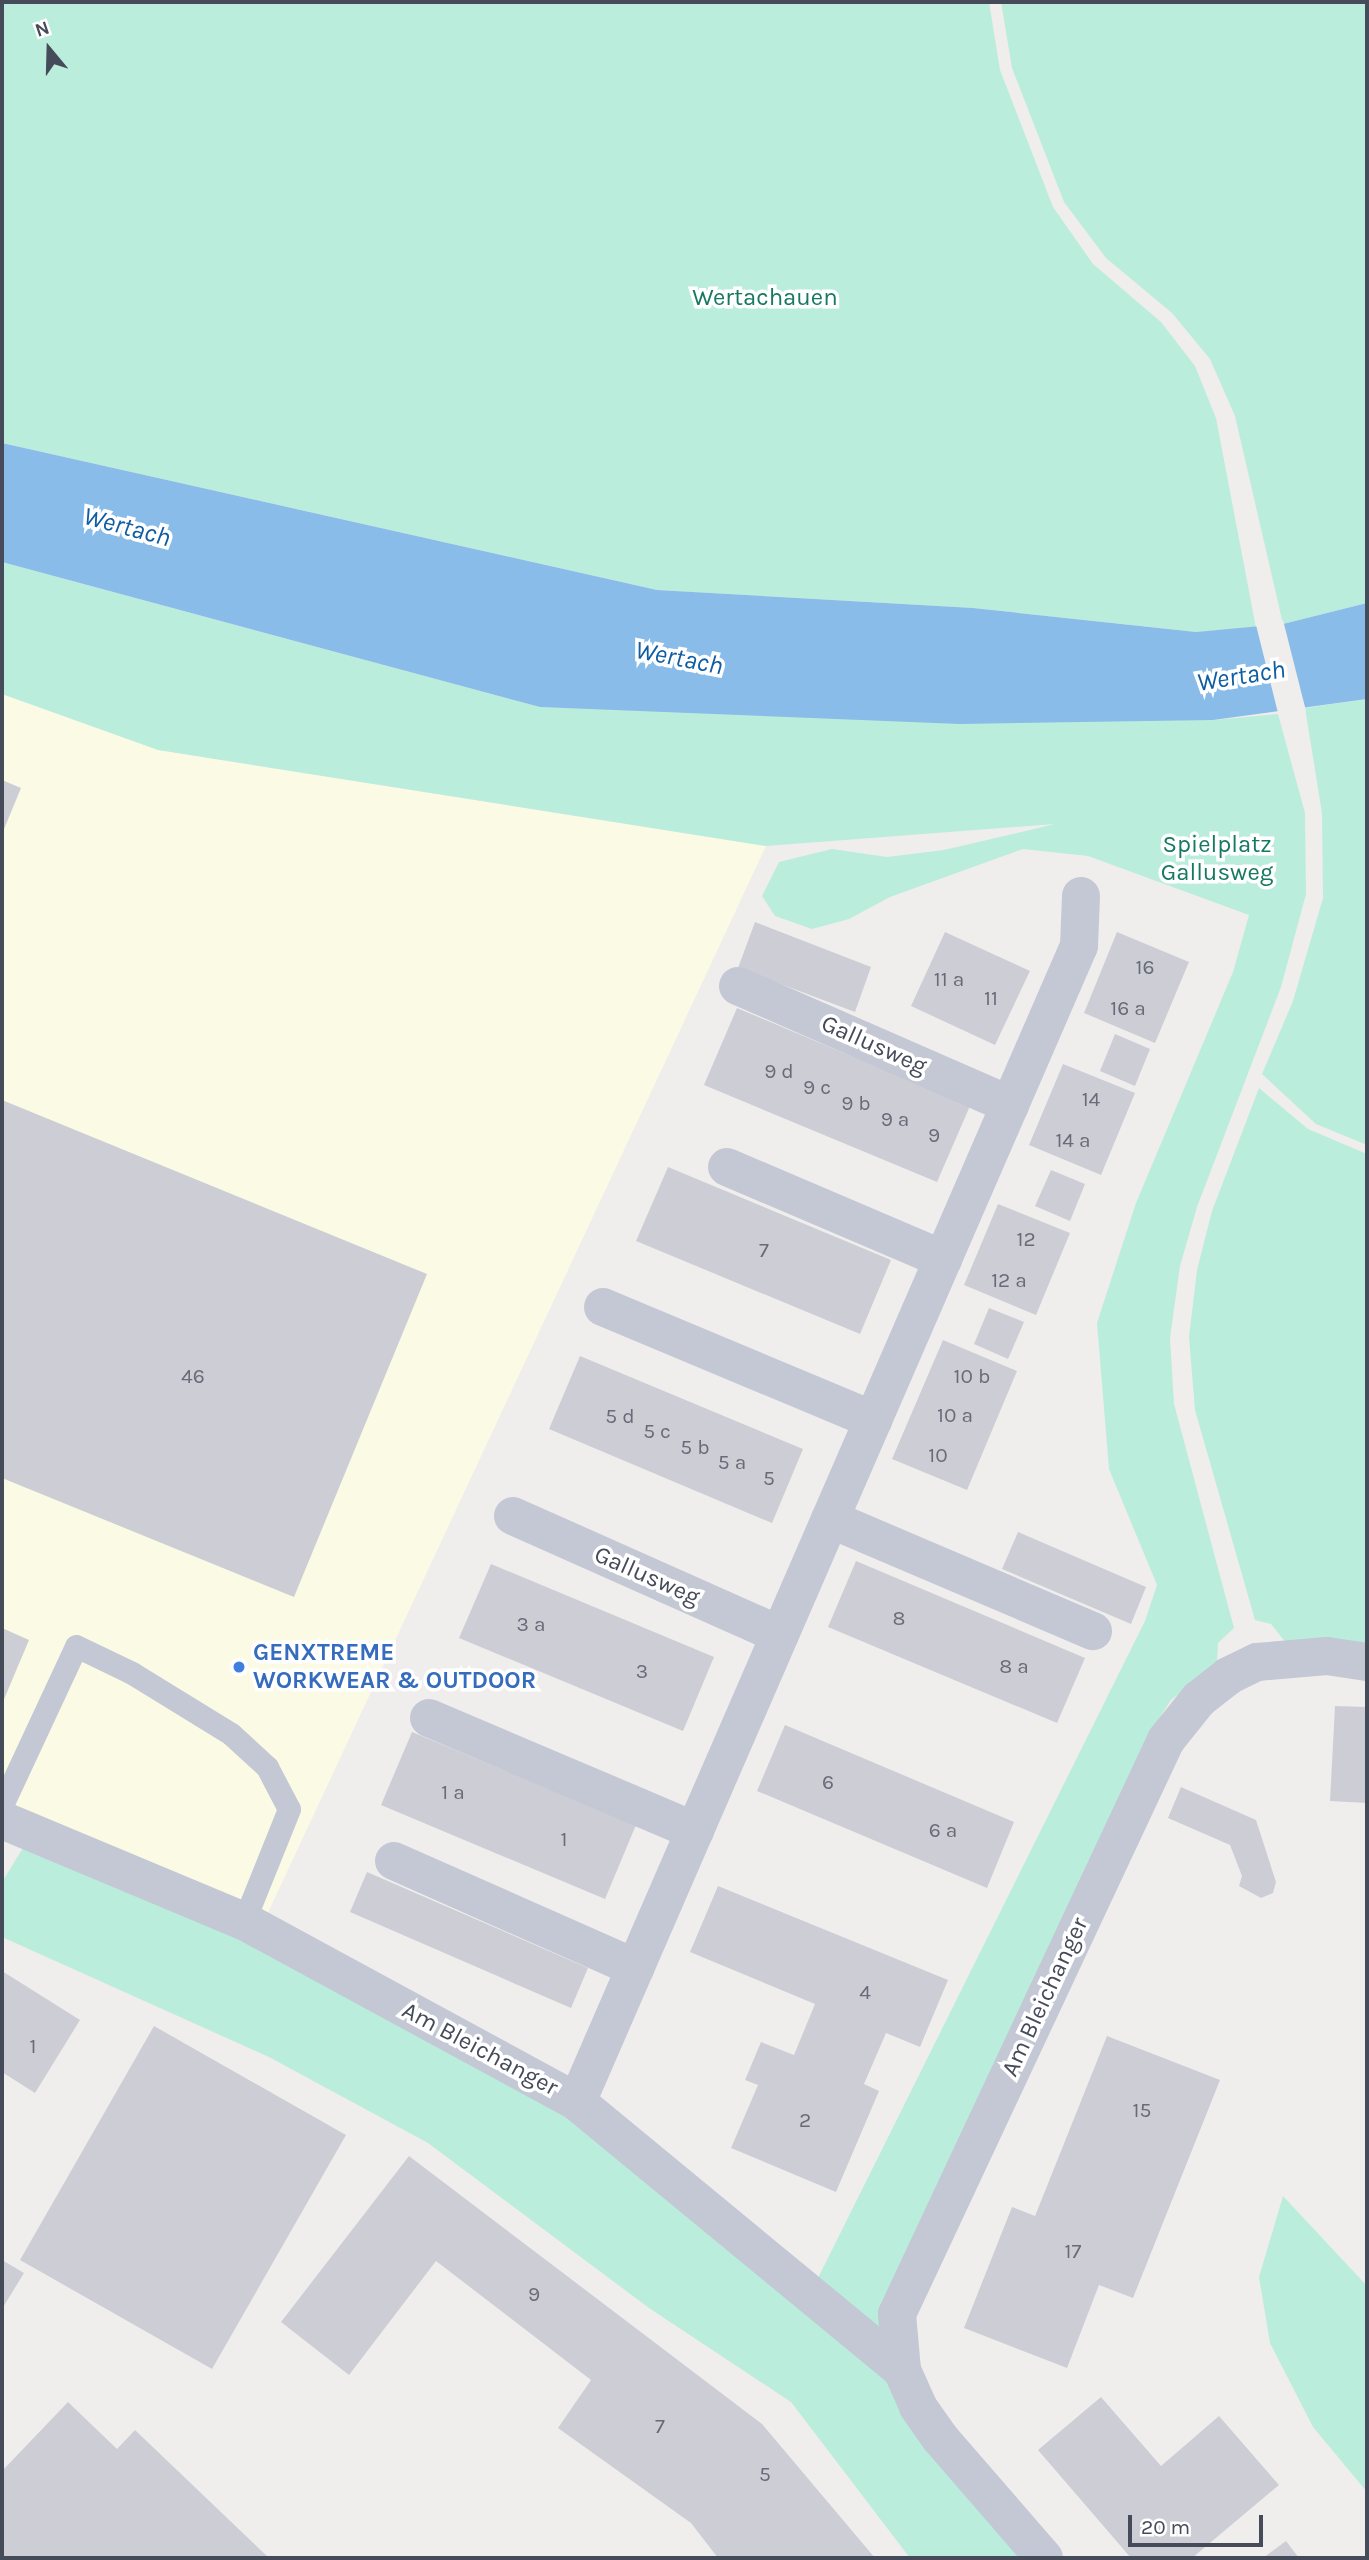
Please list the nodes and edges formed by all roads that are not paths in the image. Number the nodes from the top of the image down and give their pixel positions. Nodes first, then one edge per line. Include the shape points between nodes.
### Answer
1 (1081, 896) dead end
2 (738, 986) dead end
3 (1010, 1105) junction
4 (727, 1167) dead end
5 (943, 1259) junction
6 (603, 1307) dead end
7 (873, 1420) junction
8 (513, 1516) dead end
9 (830, 1519) junction
10 (1093, 1631) dead end
11 (780, 1635) junction
12 (1367, 1662) edge
13 (429, 1718) dead end
14 (6, 1826) edge
15 (695, 1831) junction
16 (394, 1861) dead end
17 (244, 1921) junction
18 (635, 1968) junction
19 (577, 2102) junction
20 (902, 2370) junction
21 (1044, 2558) edge

1 - 3 street via 1079,946
2 - 3 street, Gallusweg
3 - 5 street
4 - 5 street
5 - 7 street
6 - 7 street
7 - 9 street
8 - 11 street, Gallusweg
9 - 10 street
9 - 11 street
11 - 15 street
12 - 20 street, Am Bleichanger via 1327,1656 1257,1662 1228,1676 1199,1699 1166,1740 897,2314
13 - 15 street
14 - 17 street, Am Bleichanger
14 - 17 lane via 76,1646 132,1673 231,1734 267,1767 289,1809
15 - 18 street
16 - 18 street
17 - 19 street, Am Bleichanger
18 - 19 street
19 - 20 street, Am Bleichanger
20 - 21 street, Am Bleichanger via 940,2438

